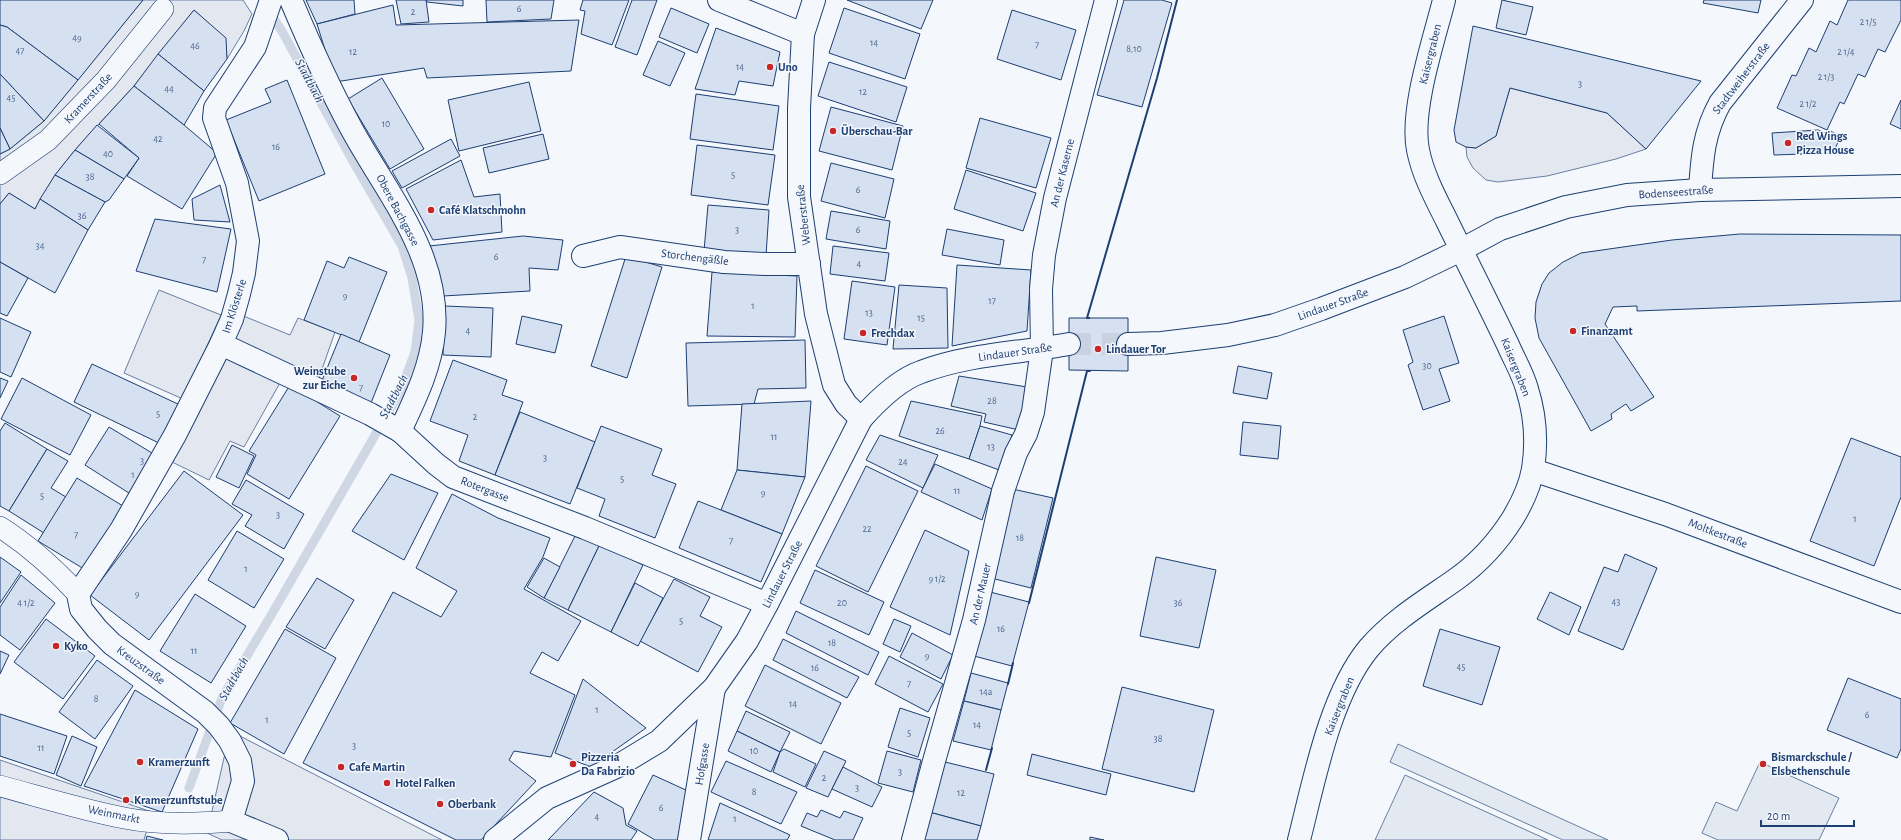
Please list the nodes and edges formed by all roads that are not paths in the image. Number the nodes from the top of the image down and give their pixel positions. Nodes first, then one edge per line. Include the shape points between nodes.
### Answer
1 (271, 0) edge
2 (292, 0) edge
3 (719, 0) edge
4 (814, 0) edge
5 (1106, 0) edge
6 (1444, 0) edge
7 (1802, 0) edge
8 (163, 9) dead end
9 (803, 34) junction
10 (0, 174) edge
11 (1901, 186) edge
12 (1700, 190) junction
13 (1461, 250) junction
14 (583, 256) dead end
15 (809, 264) junction
16 (221, 344) junction
17 (1069, 344) tunnel mouth
18 (1128, 344) tunnel mouth
19 (1042, 349) junction
20 (861, 418) junction
21 (397, 429) junction
22 (1533, 470) junction
23 (0, 527) edge
24 (78, 594) junction
25 (1901, 602) edge
26 (767, 604) junction
27 (714, 688) junction
28 (0, 786) edge
29 (231, 821) junction
30 (278, 840) edge
31 (495, 840) edge
32 (689, 840) edge
33 (913, 840) edge
34 (1299, 840) edge

1 - 16 street, Im Klösterle via 255,47 215,108 214,118 237,183 248,241 239,294
2 - 21 street, Obere Bachgasse via 309,45 350,127 416,240 432,288 434,331 427,370
3 - 9 street
4 - 9 street, Weberstraße
5 - 19 street, An der Kaserne via 1055,198 1044,255 1041,289
6 - 13 street, Kaisergraben via 1417,115 1417,148 1426,178
7 - 12 street, Stadtweiherstraße via 1720,103 1710,121 1704,142
8 - 10 street, Kramerstraße via 106,80 48,140
9 - 15 street, Weberstraße via 799,108 799,197
11 - 12 street, Bodenseestraße
12 - 13 street, Bodenseestraße via 1628,196 1566,207 1500,229
13 - 18 street, Lindauer Straße via 1405,277 1275,324 1228,335 1162,343
13 - 22 street, Kaisergraben via 1527,387 1535,424
14 - 15 street, Storchengäßle via 620,247 724,262
15 - 20 street, Weberstraße via 816,314 834,385 846,404
16 - 21 street, Rotergasse
16 - 24 street, Im Klösterle via 135,506
17 - 19 street, Lindauer Straße
19 - 20 street, Lindauer Straße via 973,358 920,372 884,396
19 - 33 street, An der Mauer via 1033,412 1003,490 974,620
20 - 26 street, Lindauer Straße
21 - 26 street, Rotergasse via 453,477 585,528
22 - 25 street, Moltkestraße via 1665,514
22 - 34 street, Kaisergraben via 1521,504 1504,533 1489,551 1457,579 1412,609 1386,631 1369,649 1352,674 1330,723
23 - 24 street, Kreuzstraße via 48,562
24 - 29 street, Kreuzstraße via 81,609 86,617 112,644 181,693 212,719 240,761 243,781
26 - 27 street, Lindauer Straße via 747,641
27 - 31 street, Lindauer Straße via 659,741 616,767 547,798
27 - 32 street, Hofgasse
28 - 29 street, Weinmarkt via 124,818 204,824
29 - 30 street

